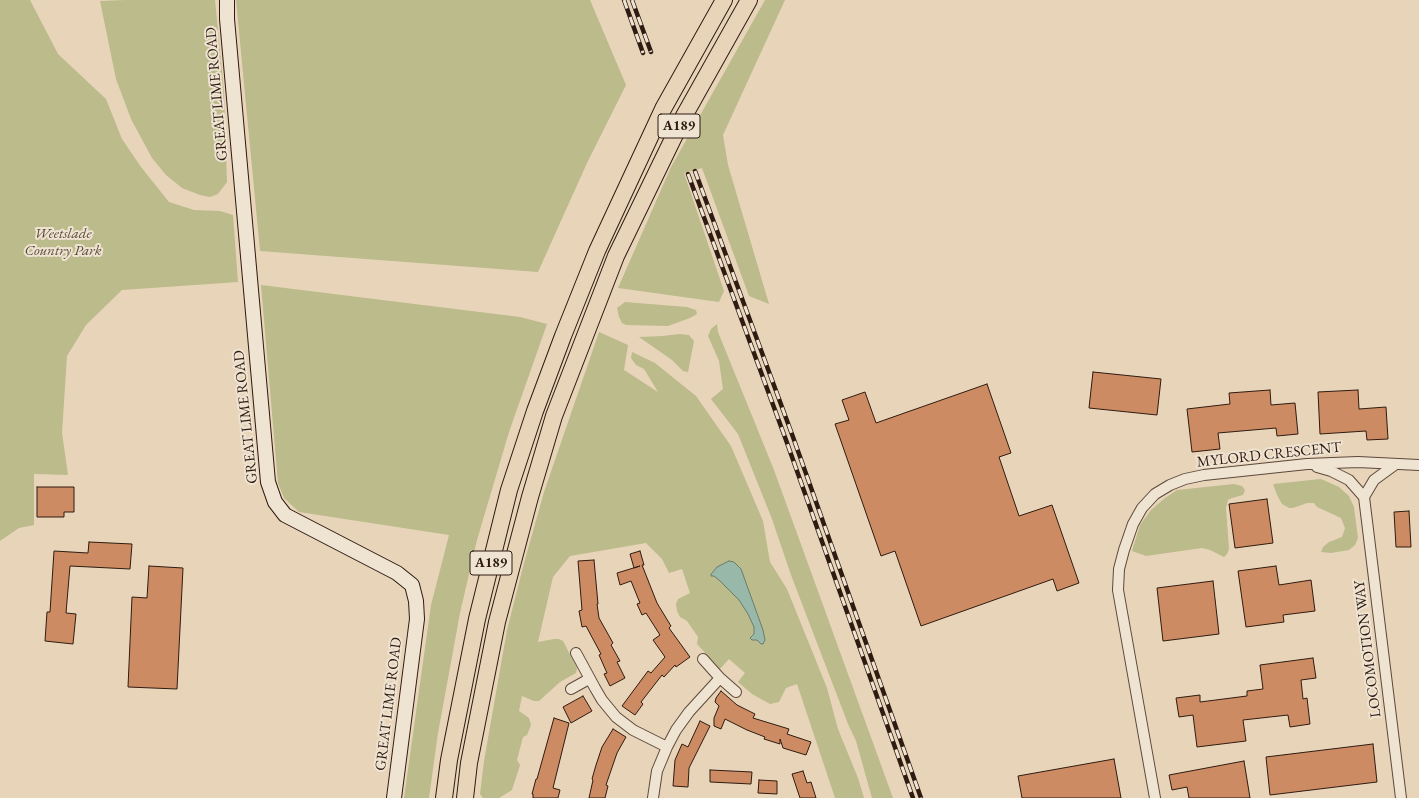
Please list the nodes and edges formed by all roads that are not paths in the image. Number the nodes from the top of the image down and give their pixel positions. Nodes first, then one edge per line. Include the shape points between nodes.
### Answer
1 (227, 0) edge
2 (724, 0) edge
3 (749, 0) edge
4 (1307, 464) junction
5 (1396, 464) junction
6 (1419, 465) edge
7 (1364, 497) junction
8 (576, 653) dead end
9 (703, 659) dead end
10 (590, 678) junction
11 (720, 678) junction
12 (571, 689) dead end
13 (736, 692) dead end
14 (667, 747) junction
15 (394, 798) edge
16 (444, 798) edge
17 (465, 798) edge
18 (653, 798) edge
19 (1155, 798) edge
20 (1401, 798) edge

1 - 15 main road, GREAT LIME ROAD via 268,482 275,502 285,515 397,573 412,584 416,601 417,619
2 - 16 main road, A189 via 663,109 597,251 535,411 509,490 477,619
3 - 17 main road, A189 via 684,116 616,256 554,416 497,622 469,763
4 - 5 street, MYLORD CRESCENT
4 - 7 street via 1331,471 1349,480
4 - 19 street, MYLORD CRESCENT via 1204,475 1170,485 1155,494 1142,508 1134,524 1119,569 1118,590
5 - 6 street, MYLORD CRESCENT
5 - 7 street via 1374,480
7 - 20 street, LOCOMOTION WAY
8 - 10 street
9 - 11 street
10 - 12 street
10 - 14 street via 602,700 619,720
11 - 13 street
11 - 14 street via 686,716
14 - 18 street via 658,770

